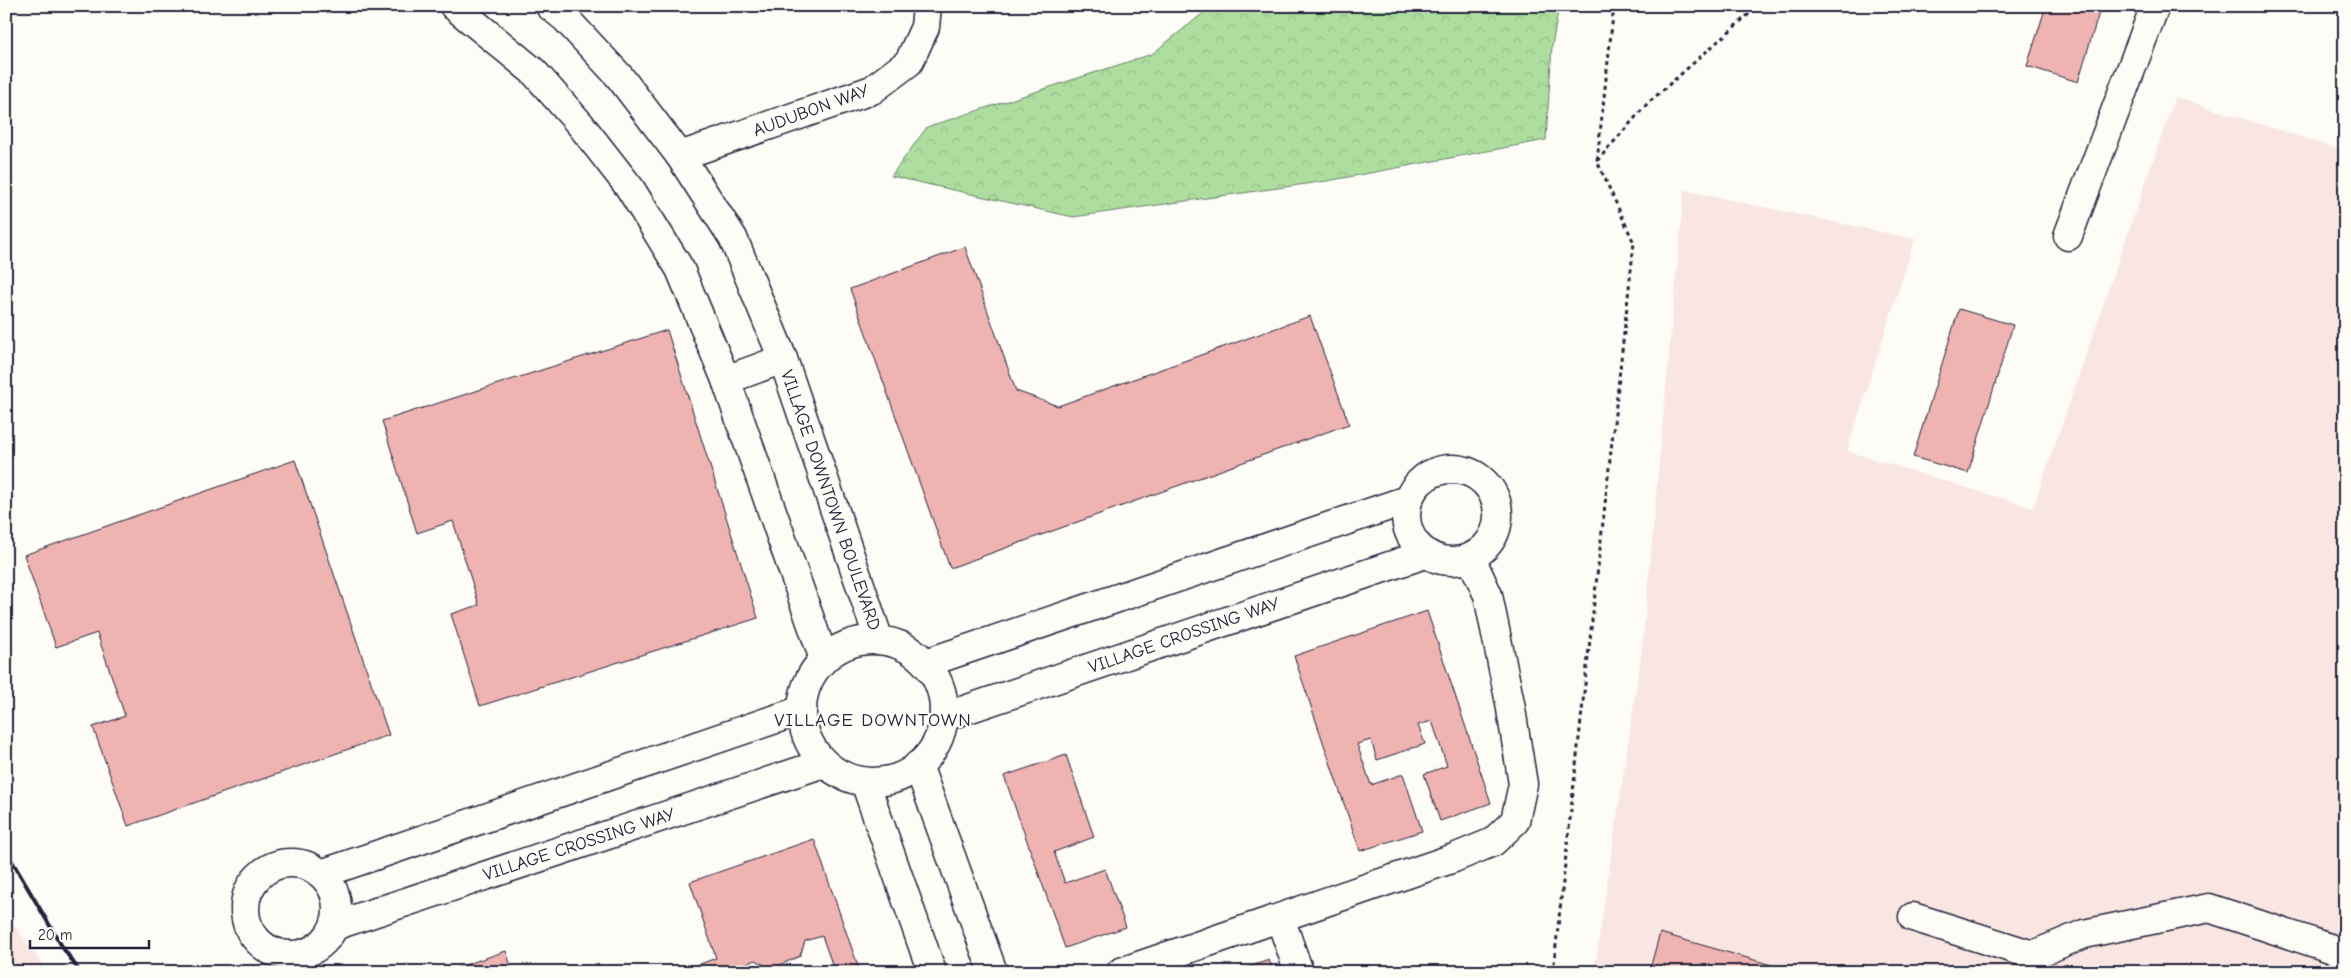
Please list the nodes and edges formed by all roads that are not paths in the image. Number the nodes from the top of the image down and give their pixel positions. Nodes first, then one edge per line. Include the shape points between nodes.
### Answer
1 (454, 6) edge
2 (550, 6) edge
3 (927, 6) edge
4 (2155, 6) edge
5 (680, 156) junction
6 (2068, 236) dead end
7 (783, 359) junction
8 (726, 380) junction
9 (1407, 500) junction
10 (1425, 554) junction
11 (1471, 558) junction
12 (879, 640) junction
13 (824, 659) junction
14 (926, 663) junction
15 (802, 710) junction
16 (944, 717) junction
17 (824, 763) junction
18 (918, 765) junction
19 (865, 782) junction
20 (321, 874) junction
21 (1913, 917) dead end
22 (1280, 918) junction
23 (334, 926) junction
24 (2345, 953) edge
25 (289, 964) edge
26 (932, 972) edge
27 (993, 972) edge
28 (1122, 972) edge
29 (1299, 972) edge

1 - 8 street via 534,72 630,188 680,269
2 - 5 street, VILLAGE DOWNTOWN BOULEVARD via 619,76
3 - 5 street, AUDUBON WAY via 925,27 909,62 872,90
4 - 6 street
5 - 7 street, VILLAGE DOWNTOWN BOULEVARD via 733,238
7 - 8 street, VILLAGE DOWNTOWN BOULEVARD
7 - 12 street, VILLAGE DOWNTOWN BOULEVARD
8 - 13 street
9 - 10 street via 1405,516 1408,530
9 - 11 street via 1426,476 1440,470 1456,468 1483,480 1493,493 1498,523 1484,550
9 - 14 street
10 - 11 street via 1455,562
10 - 16 street, VILLAGE CROSSING WAY
11 - 22 street via 1488,595 1510,703 1523,784 1515,821 1492,842 1454,858
12 - 13 street, VILLAGE DOWNTOWN BOULEVARD via 841,648
12 - 14 street, VILLAGE DOWNTOWN BOULEVARD via 897,644
13 - 15 street, VILLAGE DOWNTOWN BOULEVARD via 812,674
14 - 16 street, VILLAGE DOWNTOWN BOULEVARD via 940,689
15 - 17 street, VILLAGE DOWNTOWN BOULEVARD via 804,730
15 - 20 street
16 - 18 street, VILLAGE DOWNTOWN BOULEVARD via 931,752
17 - 19 street, VILLAGE DOWNTOWN BOULEVARD via 843,776
17 - 23 street, VILLAGE CROSSING WAY
18 - 19 street, VILLAGE DOWNTOWN BOULEVARD via 894,779
18 - 27 street
19 - 26 street
20 - 23 street via 336,897
20 - 25 street via 307,865 291,862 275,865 261,873 245,900 244,916 254,938
21 - 24 street via 2033,955 2084,934 2209,908
22 - 28 street
22 - 29 street
23 - 25 street via 327,939

